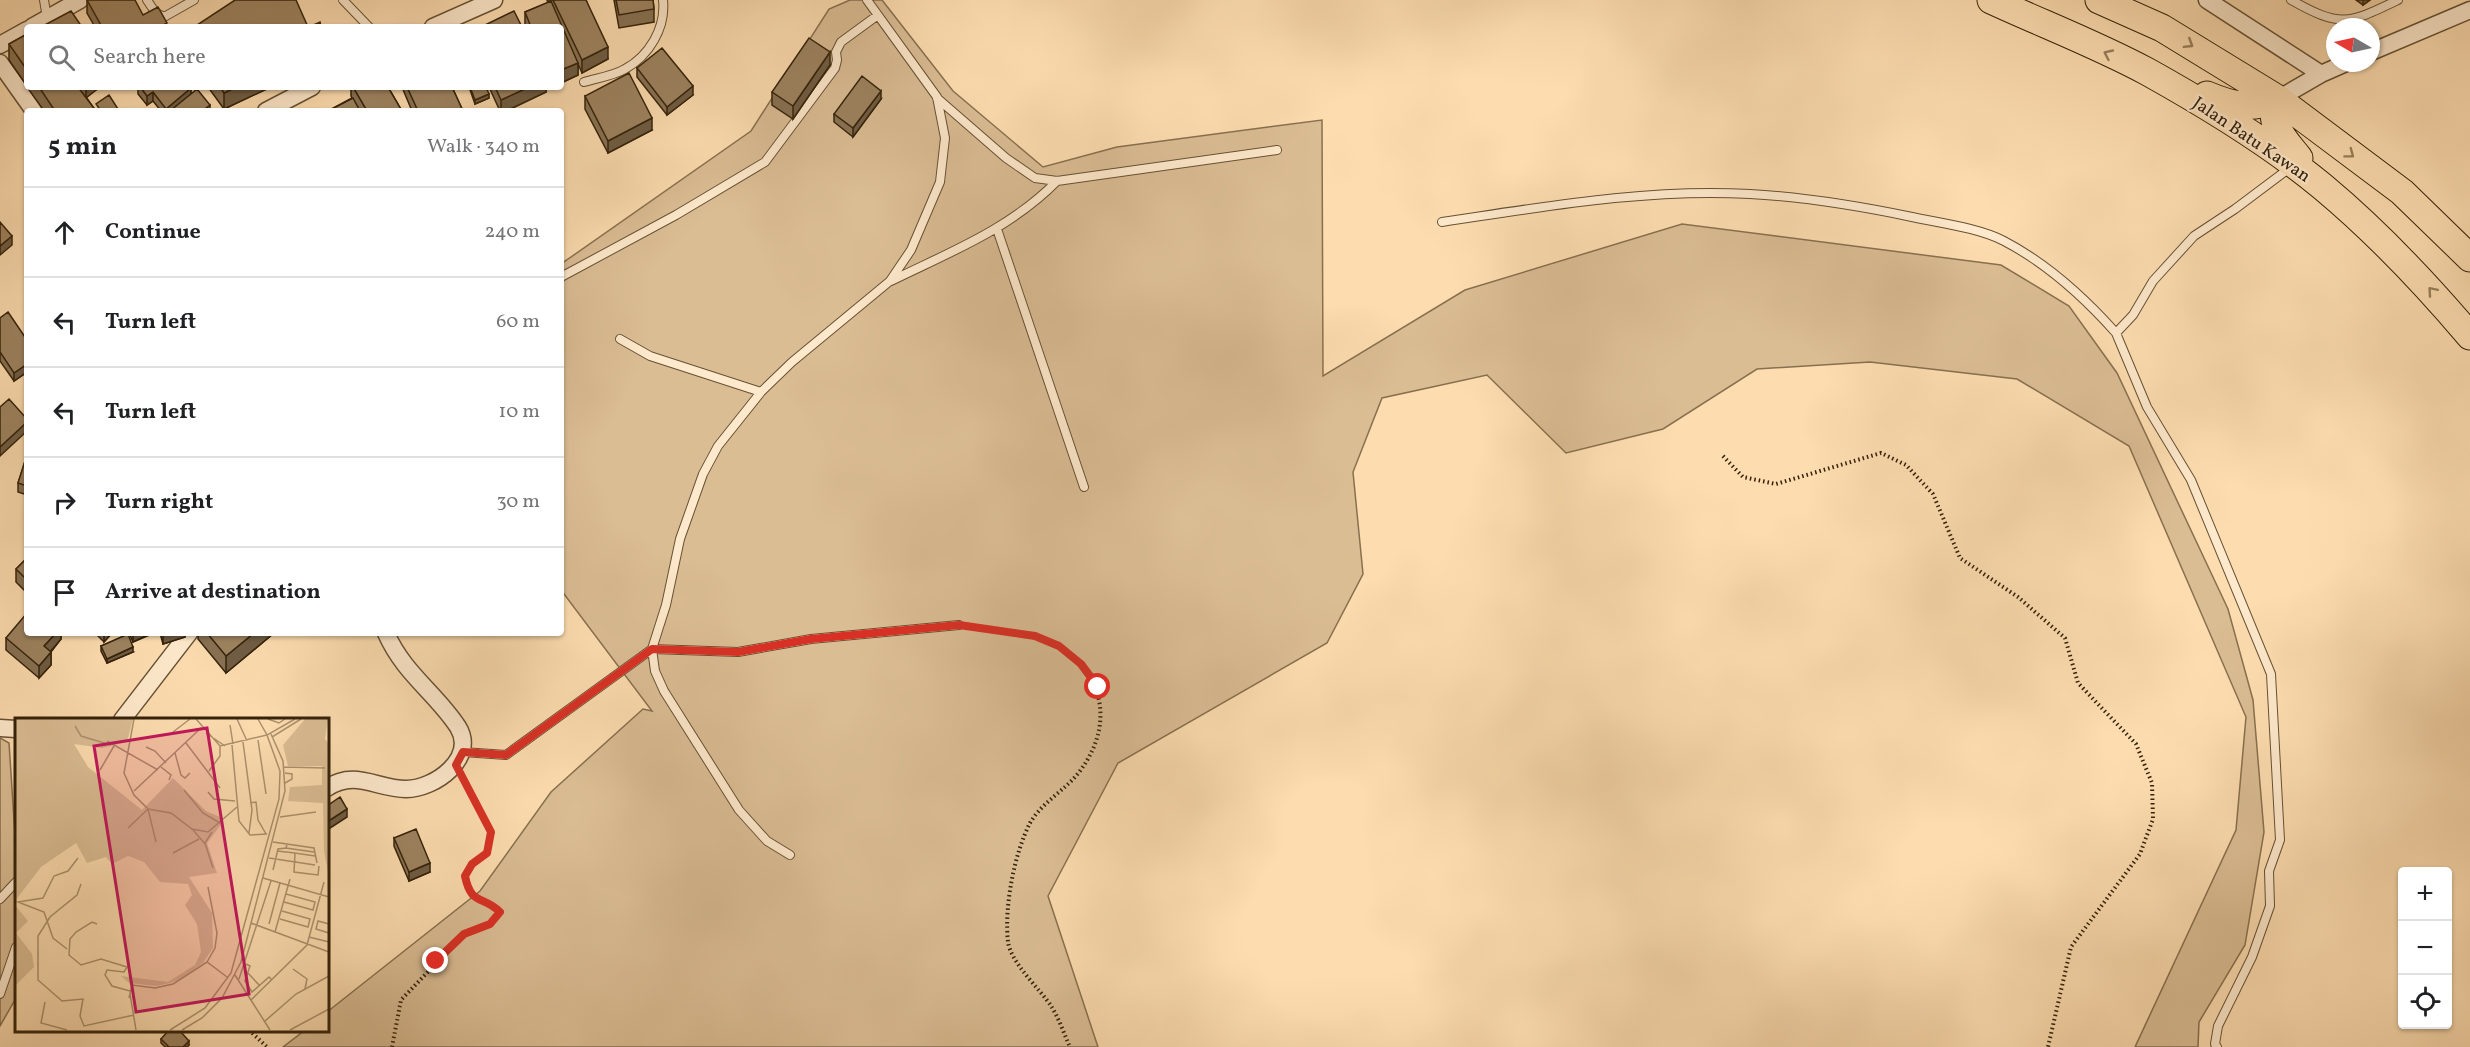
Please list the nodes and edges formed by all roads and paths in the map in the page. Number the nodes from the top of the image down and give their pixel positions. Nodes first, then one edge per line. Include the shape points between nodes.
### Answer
1 (44, 0) edge
2 (80, 0) edge
3 (147, 0) edge
4 (194, 0) edge
5 (343, 0) edge
6 (494, 0) edge
7 (663, 0) edge
8 (867, 0) edge
9 (1991, 0) edge
10 (2099, 0) edge
11 (2207, 0) edge
12 (2291, 0) edge
13 (2398, 0) edge
14 (2470, 10) edge
15 (878, 15) junction
16 (40, 23) edge
17 (366, 24) edge
18 (440, 24) edge
19 (24, 32) edge
20 (0, 45) edge
21 (2380, 48) edge
22 (0, 63) edge
23 (2147, 72) junction
24 (2326, 72) edge
25 (2321, 74) junction
26 (585, 82) dead end
27 (306, 90) edge
28 (937, 97) junction
29 (2278, 99) junction
30 (32, 108) edge
31 (272, 108) edge
32 (1276, 150) dead end
33 (2294, 165) junction
34 (1057, 181) junction
35 (2323, 186) junction
36 (1443, 222) dead end
37 (997, 228) junction
38 (2470, 258) edge
39 (564, 275) edge
40 (891, 281) junction
41 (2116, 333) junction
42 (2470, 336) edge
43 (620, 339) dead end
44 (761, 392) junction
45 (1723, 456) dead end
46 (1083, 488) dead end
47 (959, 625) joint
48 (187, 636) edge
49 (388, 636) edge
50 (652, 649) junction
51 (124, 718) edge
52 (0, 728) edge
53 (15, 729) edge
54 (459, 758) junction
55 (328, 787) edge
56 (790, 855) dead end
57 (15, 883) edge
58 (0, 899) edge
59 (15, 950) edge
60 (0, 993) edge
61 (251, 1032) edge
62 (267, 1047) edge
63 (392, 1047) edge
64 (1070, 1047) edge
65 (2048, 1047) edge
66 (2217, 1047) edge

1 - 16 lane
2 - 16 street
3 - 4 lane via 164,17
5 - 17 lane
6 - 18 street
7 - 26 lane via 657,35 640,58 624,70
8 - 15 lane
23 -> 9 main road, Jalan Batu Kawan
10 -> 29 main road via 2162,28
11 - 25 street
12 - 13 lane via 2324,18 2342,21 2362,17
14 - 21 street
15 - 28 lane
15 - 39 lane via 841,42 835,68 765,162
19 - 20 street
22 - 30 street
23 - 29 main road via 2233,106 2262,106
23 - 33 main road, Jalan Batu Kawan via 2253,135
24 - 25 street
25 - 29 street
27 - 31 street
28 - 34 lane via 1006,158 1035,178
28 - 40 lane via 945,138 940,182 911,250
29 - 35 main road via 2272,110 2273,120
29 -> 38 main road via 2402,192
32 - 34 lane
33 - 35 main road, Jalan Batu Kawan
33 - 41 lane via 2194,236 2153,281 2133,315
34 - 37 lane via 1035,203
42 -> 35 main road, Jalan Batu Kawan via 2390,247
36 - 41 lane via 1547,206 1677,194 1750,194 1866,208 2002,240 2064,282
37 - 40 lane
37 - 46 lane
40 - 44 lane
41 - 66 lane via 2147,407 2191,480 2271,674 2280,840 2269,871 2270,906 2252,957 2218,1026
43 - 44 lane via 650,356
44 - 50 lane via 718,446 703,474 680,539
45 - 65 path via 1743,477 1776,484 1881,453 1906,465 1933,494 1960,558 2018,597 2065,638 2078,683 2136,744 2152,783 2153,819 2140,854 2071,947
47 - 50 lane via 811,639 738,652
47 - 64 path via 1035,636 1059,646 1081,664 1098,687 1101,716 1094,750 1079,773 1052,796 1031,822 1017,854 1010,899 1008,945 1052,1007
48 - 51 street
49 - 54 street via 404,667 459,728
50 - 54 lane via 506,755
50 - 56 lane via 655,671 664,691 739,810 766,841
52 - 53 street
54 - 55 street via 437,779 415,789 352,778
54 - 63 path via 491,832 487,853 472,864 465,876 468,891 479,902 491,903 500,912 490,924 464,934 401,1000
57 - 58 lane
59 - 60 lane
61 - 62 path

